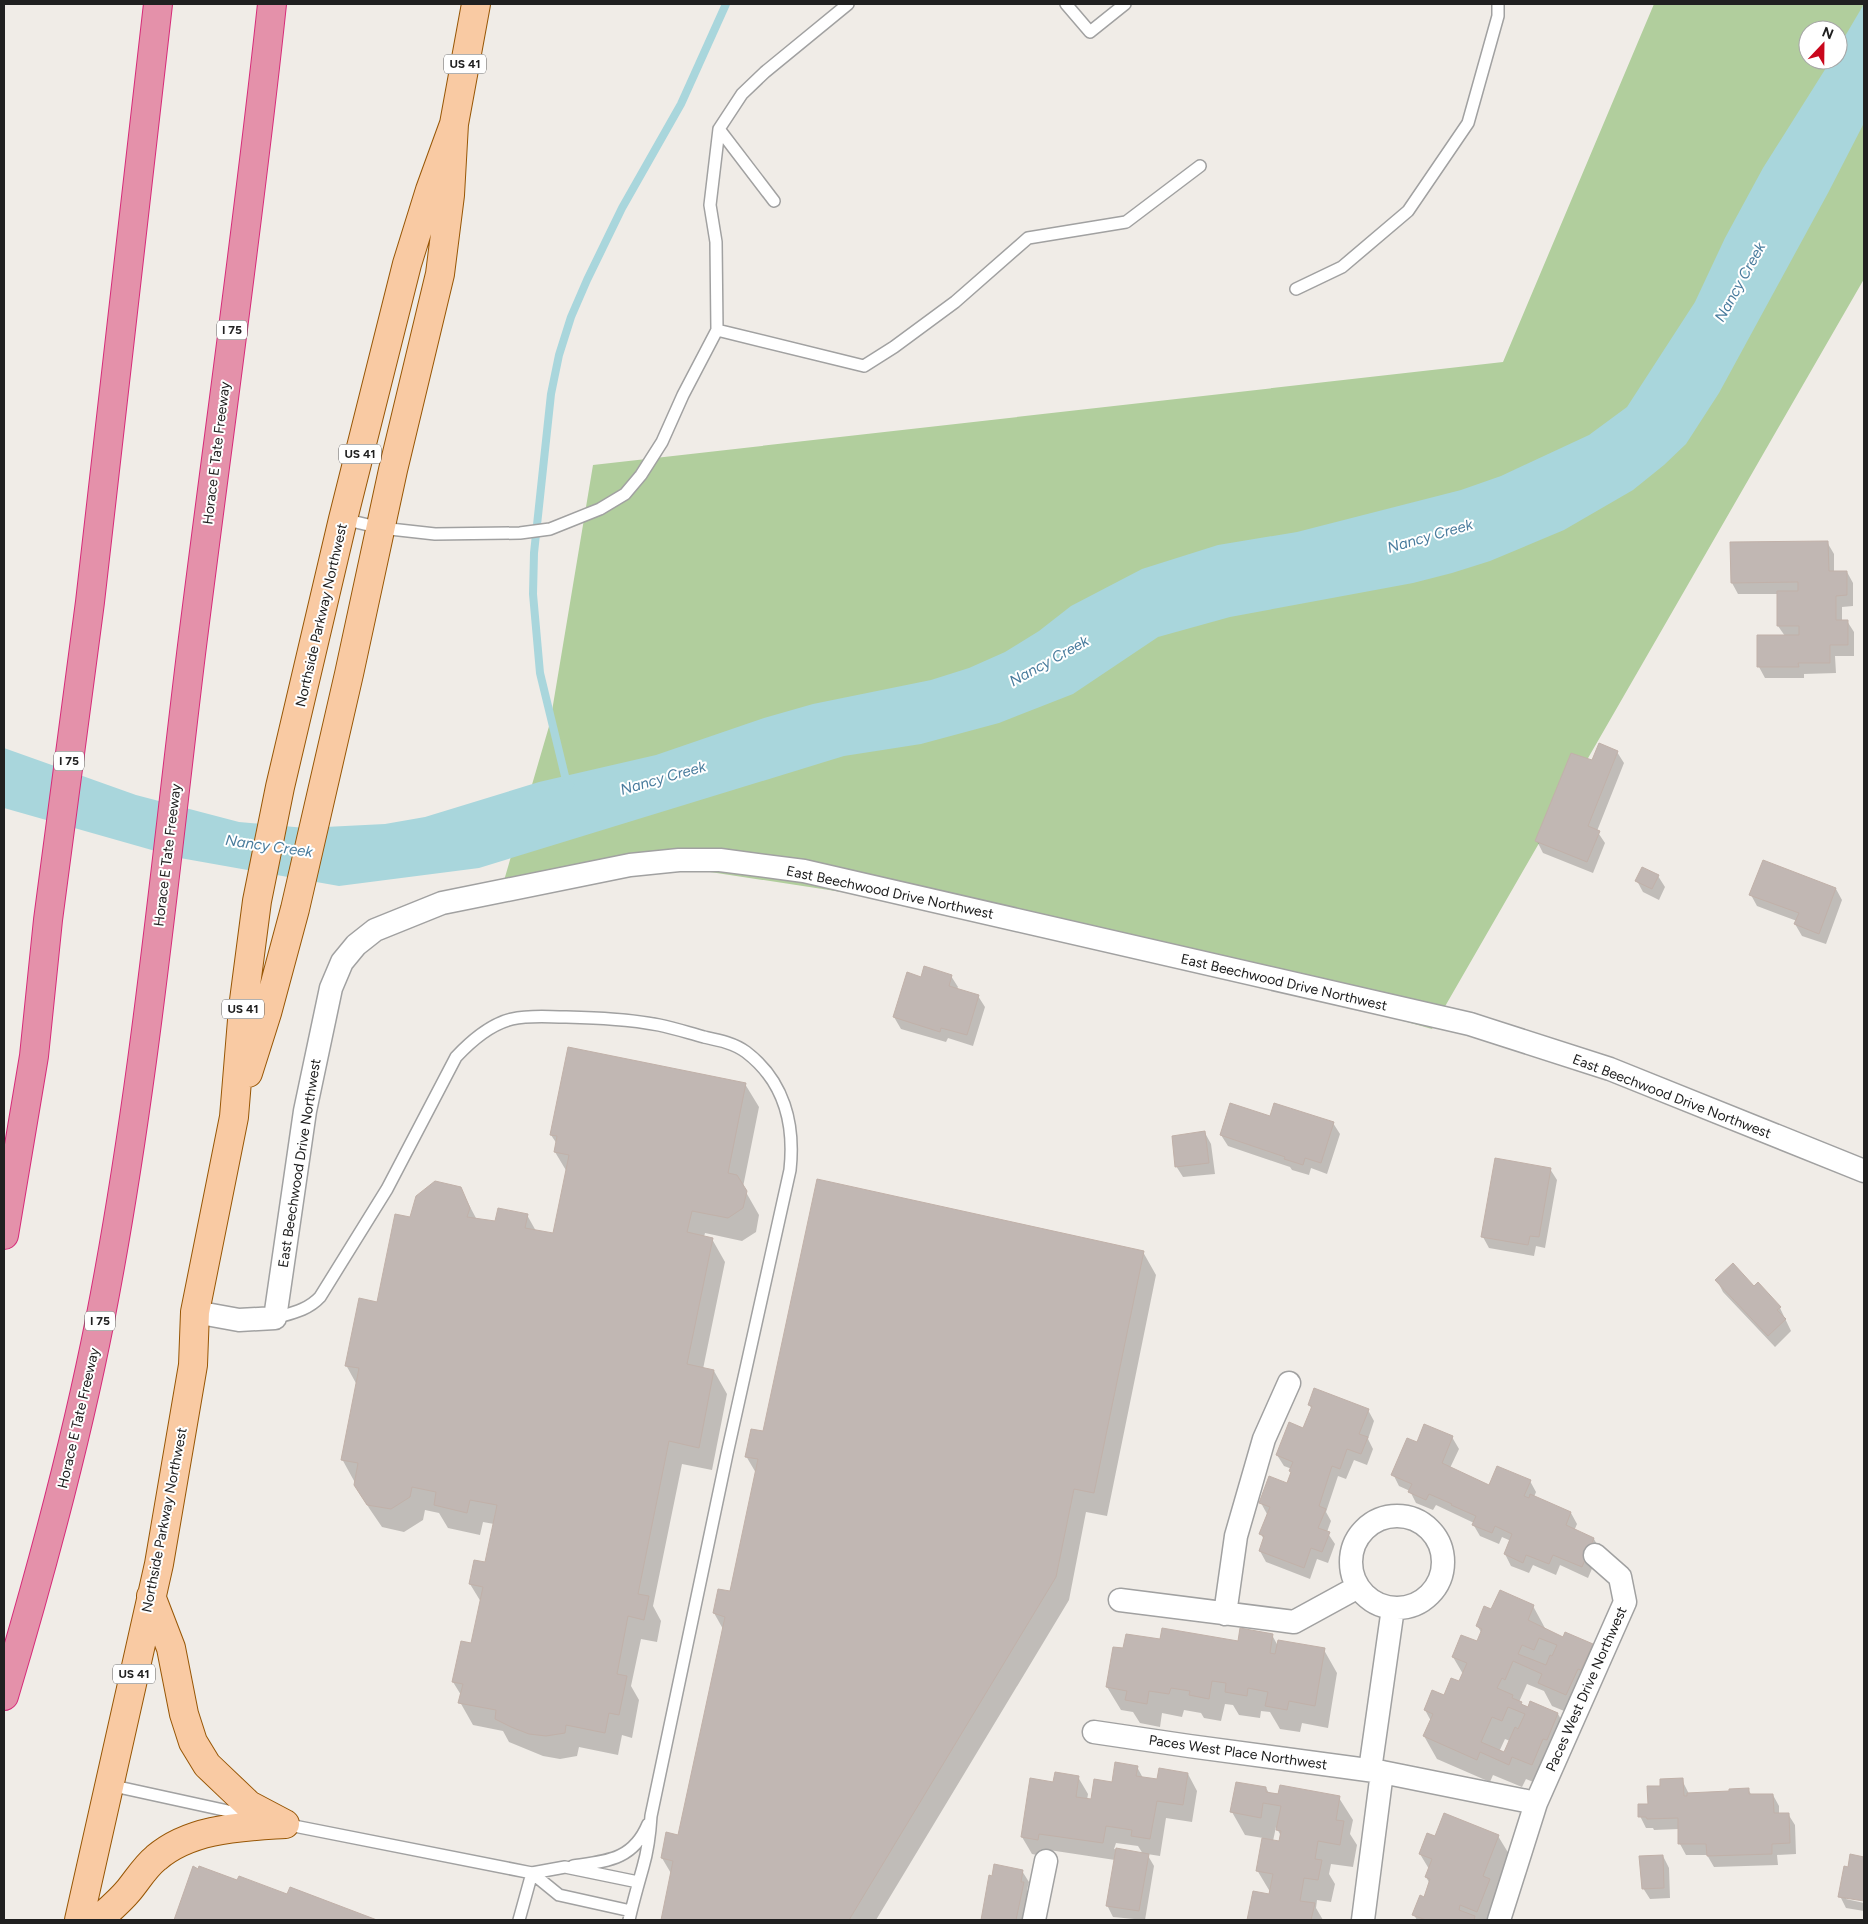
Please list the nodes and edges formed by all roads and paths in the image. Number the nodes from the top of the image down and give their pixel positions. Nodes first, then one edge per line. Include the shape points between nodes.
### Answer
1 (158, 4) edge
2 (272, 4) edge
3 (476, 4) edge
4 (848, 4) edge
5 (1066, 4) edge
6 (1125, 4) edge
7 (1498, 4) edge
8 (454, 124) junction
9 (719, 129) junction
10 (1200, 166) dead end
11 (774, 201) dead end
12 (1296, 289) dead end
13 (716, 330) junction
14 (344, 519) junction
15 (381, 528) junction
16 (234, 1117) junction
17 (1864, 1171) edge
18 (4, 1235) edge
19 (196, 1312) junction
20 (275, 1318) junction
21 (1289, 1383) dead end
22 (1595, 1554) dead end
23 (1358, 1587) junction
24 (151, 1596) junction
25 (1120, 1600) dead end
26 (1393, 1608) junction
27 (1225, 1614) junction
28 (4, 1696) edge
29 (1094, 1732) dead end
30 (1376, 1771) junction
31 (109, 1785) junction
32 (1536, 1803) junction
33 (651, 1816) junction
34 (285, 1824) junction
35 (1046, 1861) dead end
36 (565, 1867) junction
37 (532, 1873) junction
38 (638, 1882) junction
39 (630, 1916) edge
40 (79, 1920) edge
41 (98, 1920) edge
42 (520, 1920) edge
43 (1034, 1920) edge
44 (1363, 1920) edge
45 (1499, 1920) edge

1 - 18 highway, I 75 via 34,1056
2 - 28 highway, Horace E Tate Freeway / I 75 via 157,938 126,1163 100,1318 74,1443
3 - 8 main road, Northside Parkway Northwest / US 41
4 - 9 lane via 742,94
5 - 6 lane via 1090,32
7 - 12 lane via 1498,16 1468,122 1408,211 1342,267
8 - 14 main road, Northside Parkway Northwest / US 41 via 407,264
8 - 15 main road, Northside Parkway Northwest / US 41 via 450,195 440,274
9 - 11 lane
9 - 13 lane via 710,205 716,242
10 - 13 lane via 1126,222 1028,238 955,302 864,366
13 - 15 lane via 662,442 625,494 550,529 520,533 435,534
14 - 15 lane
14 - 16 main road, Northside Parkway Northwest / US 41 via 280,787 257,901 243,1008
15 - 16 main road, Northside Parkway Northwest / US 41 via 295,910 268,1013
16 - 19 main road, Northside Parkway Northwest / US 41
17 - 20 street, East Beechwood Drive Northwest via 1610,1069 1470,1024 804,871 720,860 679,860 630,865 442,903 375,930 356,945 342,962 331,988 305,1111
19 - 20 street via 239,1320
19 - 24 main road, Northside Parkway Northwest / US 41 via 193,1364
20 - 33 lane via 312,1306 320,1297 386,1189 456,1057 490,1029 529,1016 633,1021 726,1042 745,1051 760,1064 780,1091 790,1129 790,1170
21 - 27 street via 1264,1440 1236,1536
22 - 32 street, Paces West Drive Northwest via 1620,1578 1624,1602
23 - 26 street via 1370,1600
23 - 26 street via 1350,1558 1358,1536 1367,1526 1388,1516 1413,1518 1423,1524 1432,1532 1443,1553 1441,1578 1427,1598 1405,1608
23 - 27 street via 1294,1622
24 - 31 main road, Northside Parkway Northwest / US 41
24 - 34 main road via 171,1648 193,1742 207,1765 249,1805
25 - 27 street
26 - 30 street
29 - 30 street, Paces West Place Northwest
30 - 32 street
30 - 44 street
31 - 34 lane
31 - 40 main road, Northside Parkway Northwest / US 41
32 - 45 street, Paces West Drive Northwest
33 - 36 lane via 644,1835 626,1854
33 - 38 lane via 649,1841
34 - 37 lane
34 - 41 main road via 229,1829 181,1842 157,1857
35 - 43 street
36 - 37 lane
36 - 38 lane
37 - 39 lane via 559,1895
37 - 42 lane
38 - 39 lane

